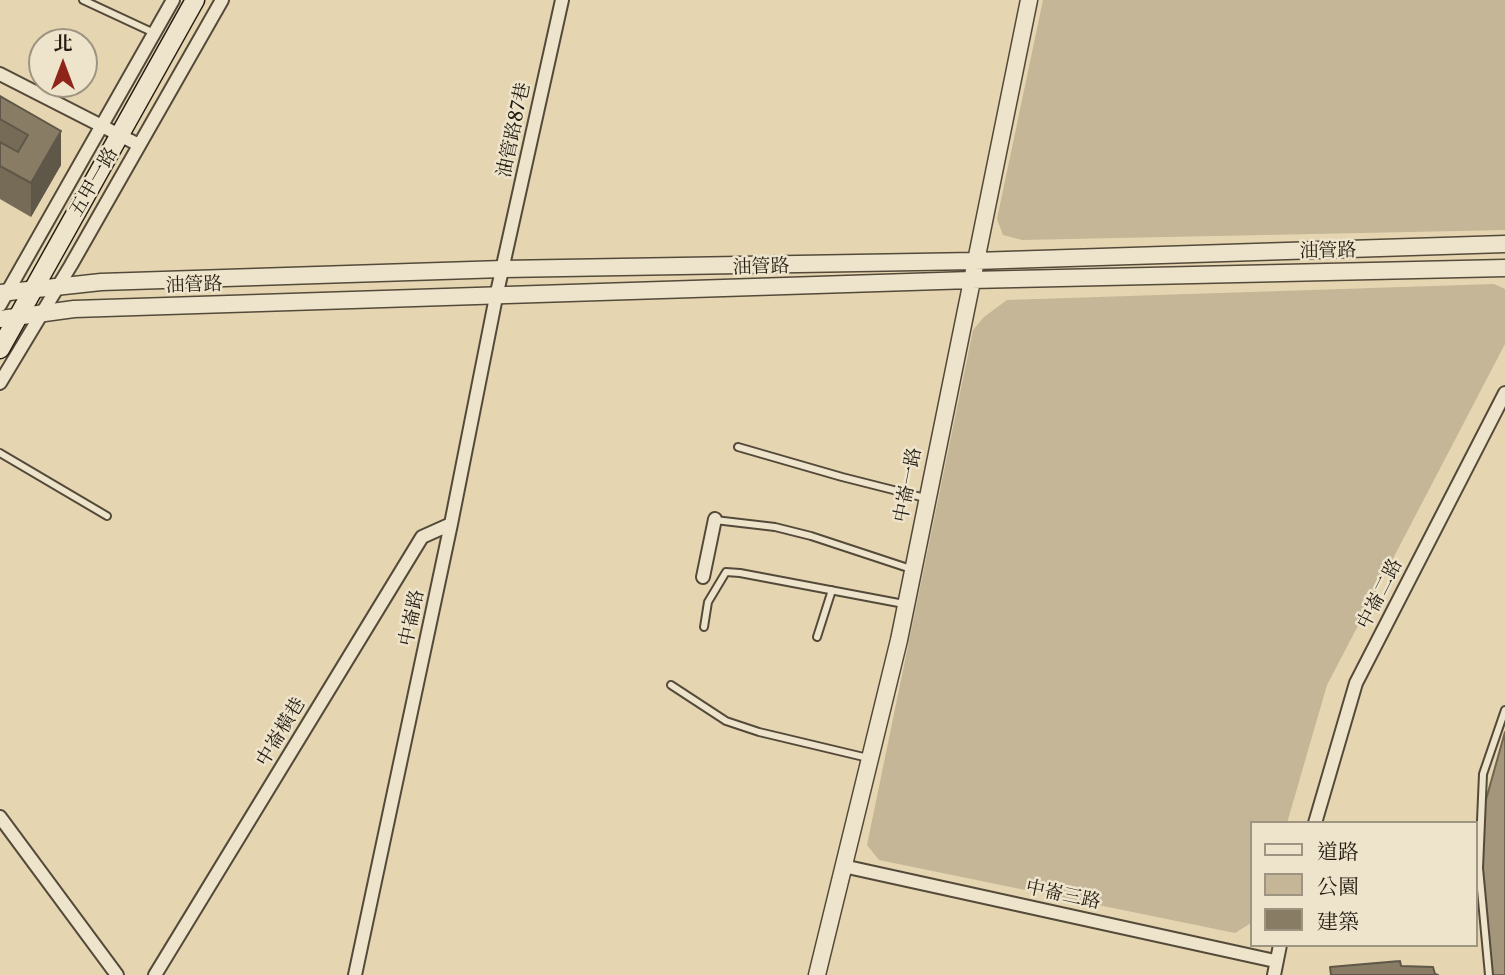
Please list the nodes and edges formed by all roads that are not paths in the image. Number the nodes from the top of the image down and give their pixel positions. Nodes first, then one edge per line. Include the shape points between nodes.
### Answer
1 (83, 0) edge
2 (173, 0) edge
3 (195, 0) edge
4 (222, 0) edge
5 (562, 0) edge
6 (1028, 0) edge
7 (154, 33) junction
8 (0, 74) edge
9 (102, 127) junction
10 (119, 136) junction
11 (139, 145) junction
12 (1505, 244) edge
13 (975, 261) junction
14 (1505, 268) edge
15 (503, 269) junction
16 (971, 280) junction
17 (58, 286) junction
18 (34, 288) junction
19 (3, 296) edge
20 (496, 297) junction
21 (42, 313) junction
22 (19, 317) junction
23 (0, 319) edge
24 (0, 349) edge
25 (0, 383) edge
26 (1505, 393) edge
27 (738, 447) dead end
28 (0, 453) edge
29 (927, 498) junction
30 (107, 516) dead end
31 (715, 519) joint
32 (452, 524) junction
33 (913, 570) junction
34 (703, 577) dead end
35 (832, 590) junction
36 (906, 604) junction
37 (704, 626) dead end
38 (817, 637) dead end
39 (671, 685) dead end
40 (1505, 710) edge
41 (870, 758) junction
42 (0, 817) edge
43 (1316, 821) edge
44 (843, 866) junction
45 (1279, 947) edge
46 (1275, 961) junction
47 (117, 975) edge
48 (155, 975) edge
49 (355, 975) edge
50 (817, 975) edge
51 (1275, 975) edge
52 (1489, 975) edge

1 - 7 lane
2 - 7 street, 五甲一路
3 - 10 main road, 五甲一路
4 - 11 street, 五甲一路
5 - 15 street, 油管路87巷
6 - 13 street, 中崙一路
7 - 9 street, 五甲一路
8 - 9 street
9 - 10 street
9 - 19 street, 五甲一路
10 - 11 street
10 - 18 main road, 五甲一路
11 - 17 street, 五甲一路
12 - 13 street, 油管路
13 - 15 street, 油管路
13 - 16 street, 中崙一路
14 - 16 street, 油管路
15 - 17 street, 油管路
15 - 20 street, 中崙路
16 - 20 street, 油管路
16 - 29 street, 中崙一路
17 - 18 street, 油管路
17 - 21 street, 五甲一路
18 - 19 street, 油管路
18 - 22 main road, 五甲一路
20 - 21 street, 油管路
20 - 32 street, 中崙路
21 - 22 street, 油管路
21 - 25 street, 五甲一路
22 - 23 street, 油管路
22 - 24 main road, 五甲一路
26 - 43 street, 中崙二路 via 1356,683
27 - 29 lane
28 - 30 lane
29 - 33 street, 中崙一路
31 - 33 lane via 811,536
31 - 34 street
32 - 48 street, 中崙橫巷 via 422,537
32 - 49 street, 中崙路
33 - 36 street, 中崙一路
35 - 36 lane
35 - 37 lane via 726,572 708,602
35 - 38 lane
36 - 41 street, 中崙一路
39 - 41 lane via 726,721
40 - 52 lane via 1483,774 1479,868
41 - 44 street, 中崙一路
42 - 47 street
44 - 46 street, 中崙三路
44 - 50 street, 中崙一路
45 - 46 street
46 - 51 street

